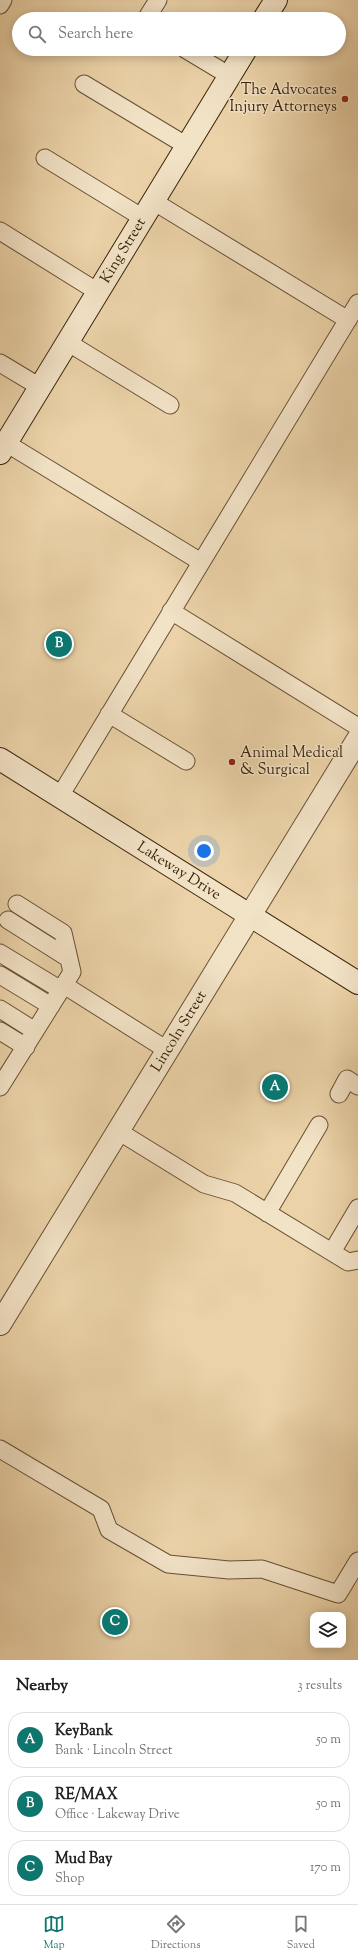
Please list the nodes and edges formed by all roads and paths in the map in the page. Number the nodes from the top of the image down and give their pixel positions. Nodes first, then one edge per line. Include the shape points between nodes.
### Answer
1 (3, 0) edge
2 (158, 0) edge
3 (276, 0) edge
4 (0, 5) edge
5 (150, 12) edge
6 (268, 12) edge
7 (197, 56) edge
8 (242, 56) edge
9 (230, 76) junction
10 (84, 84) dead end
11 (187, 146) junction
12 (45, 158) dead end
13 (148, 210) junction
14 (0, 231) edge
15 (98, 292) junction
16 (358, 303) edge
17 (348, 320) junction
18 (67, 342) junction
19 (0, 363) edge
20 (40, 387) junction
21 (170, 405) dead end
22 (3, 448) edge
23 (201, 562) junction
24 (171, 611) junction
25 (109, 714) junction
26 (358, 727) edge
27 (358, 739) edge
28 (0, 759) edge
29 (186, 761) dead end
30 (60, 796) junction
31 (17, 904) dead end
32 (249, 916) junction
33 (8, 920) dead end
34 (0, 952) edge
35 (68, 958) junction
36 (0, 975) edge
37 (358, 983) edge
38 (62, 988) junction
39 (51, 1006) junction
40 (0, 1009) edge
41 (0, 1031) edge
42 (35, 1031) junction
43 (26, 1047) junction
44 (167, 1050) junction
45 (3, 1077) edge
46 (358, 1086) edge
47 (338, 1094) dead end
48 (319, 1125) dead end
49 (118, 1132) junction
50 (358, 1208) edge
51 (267, 1213) junction
52 (332, 1252) junction
53 (358, 1260) edge
54 (0, 1324) edge
55 (0, 1449) edge
56 (358, 1561) edge

1 - 4 lane
2 - 5 lane
3 - 6 main road
7 - 9 lane
8 - 9 main road, King Street
9 - 11 main road, King Street
10 - 11 lane
11 - 13 main road, King Street
12 - 13 lane
13 - 15 main road, King Street
13 - 17 lane
14 - 15 lane
15 - 18 main road, King Street
16 - 17 lane
17 - 23 lane
18 - 20 main road, King Street
18 - 21 lane
19 - 20 lane
20 - 22 main road, King Street
22 - 23 lane
23 - 24 lane
24 - 25 lane
24 - 26 lane
25 - 29 lane
25 - 30 lane
27 - 32 main road, Lincoln Street
28 - 30 main road, Lakeway Drive
30 - 32 main road, Lakeway Drive
31 - 35 lane via 63,933
32 - 37 main road, Lakeway Drive
32 - 44 main road, Lincoln Street
33 - 35 lane
34 - 38 lane
35 - 38 lane via 72,972
36 - 39 lane
38 - 39 lane
38 - 44 lane
39 - 42 lane
40 - 42 lane
41 - 43 lane
42 - 43 lane
43 - 45 lane
44 - 49 main road, Lincoln Street
46 - 47 lane via 347,1079
48 - 51 lane
49 - 51 lane via 204,1184 235,1194
49 - 54 main road, Lincoln Street
50 - 52 lane
51 - 52 lane
52 - 53 lane via 348,1262
55 - 56 lane via 101,1509 109,1530 168,1564 229,1570 262,1569 338,1594

